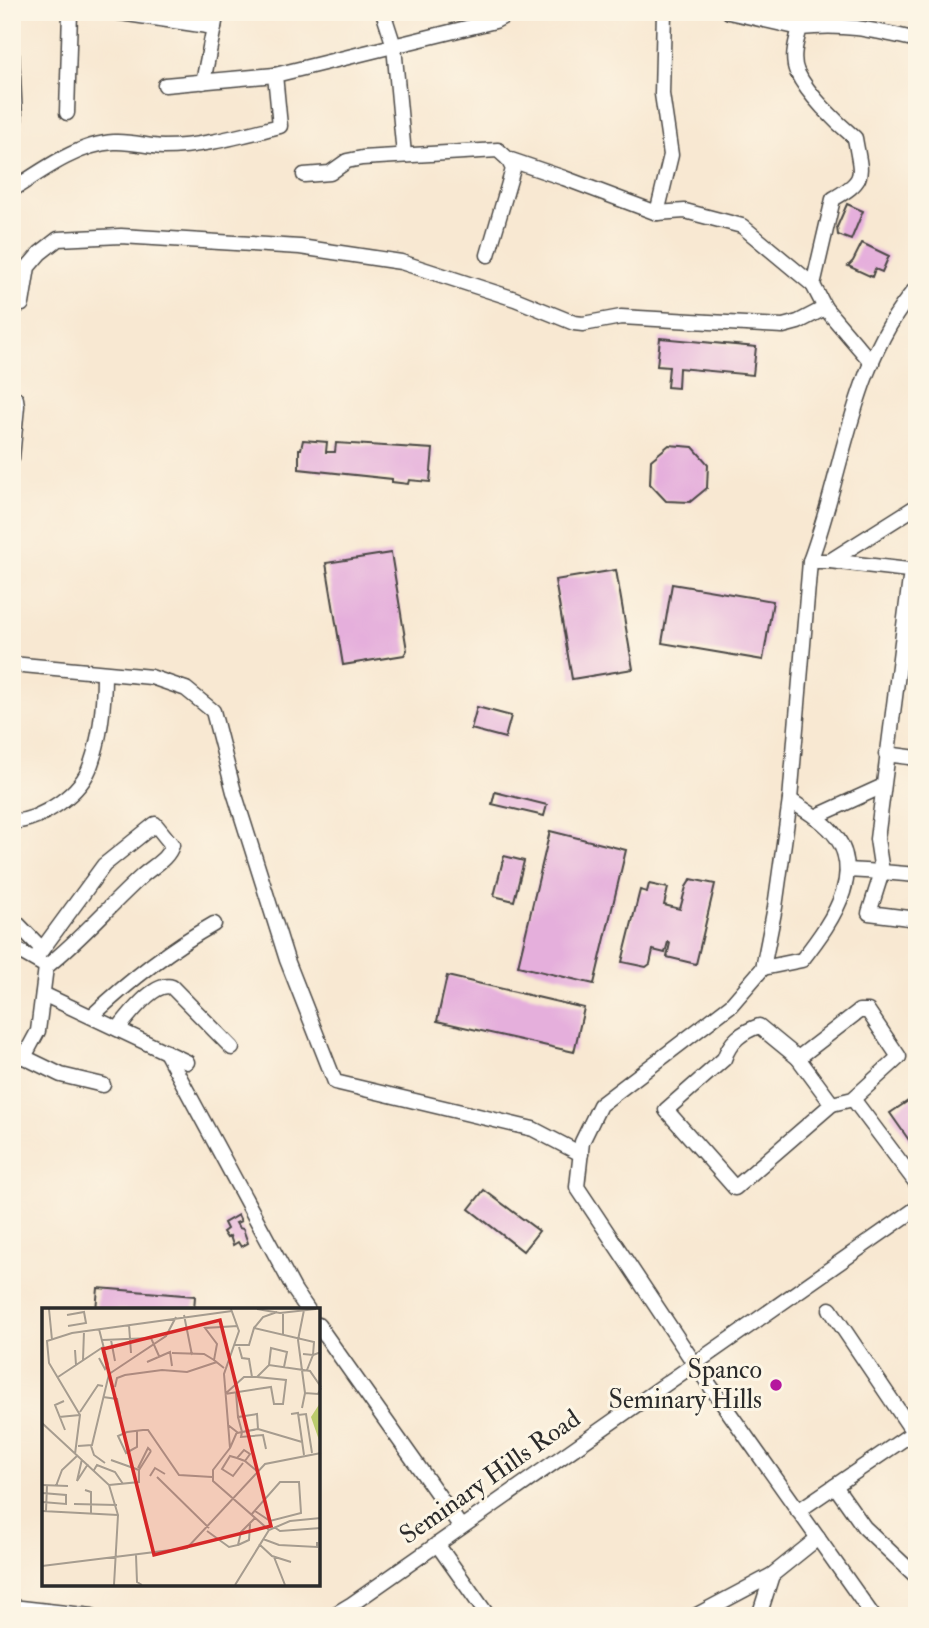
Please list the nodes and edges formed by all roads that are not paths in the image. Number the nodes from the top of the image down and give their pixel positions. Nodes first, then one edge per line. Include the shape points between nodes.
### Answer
1 (70, 12) edge
2 (114, 12) edge
3 (217, 12) edge
4 (383, 12) edge
5 (512, 12) edge
6 (664, 12) edge
7 (729, 12) edge
8 (214, 27) junction
9 (800, 28) junction
10 (917, 40) edge
11 (394, 46) junction
12 (12, 55) edge
13 (275, 75) junction
14 (203, 82) junction
15 (165, 85) dead end
16 (67, 113) dead end
17 (12, 128) edge
18 (404, 155) junction
19 (508, 159) junction
20 (304, 175) dead end
21 (12, 190) edge
22 (657, 213) junction
23 (488, 255) dead end
24 (813, 285) junction
25 (917, 287) edge
26 (22, 304) dead end
27 (825, 308) junction
28 (872, 363) junction
29 (12, 396) edge
30 (12, 458) edge
31 (917, 506) edge
32 (810, 561) junction
33 (831, 561) junction
34 (914, 571) edge
35 (12, 664) edge
36 (104, 674) junction
37 (887, 754) junction
38 (917, 758) edge
39 (883, 786) junction
40 (790, 800) junction
41 (815, 817) junction
42 (12, 822) edge
43 (847, 870) junction
44 (882, 872) junction
45 (917, 875) edge
46 (12, 918) edge
47 (917, 919) edge
48 (214, 924) dead end
49 (12, 947) edge
50 (41, 958) junction
51 (763, 968) junction
52 (43, 994) junction
53 (92, 1016) junction
54 (118, 1029) junction
55 (232, 1048) dead end
56 (166, 1052) junction
57 (18, 1056) edge
58 (797, 1058) junction
59 (187, 1062) dead end
60 (103, 1085) dead end
61 (853, 1099) junction
62 (832, 1104) junction
63 (581, 1154) junction
64 (917, 1184) edge
65 (917, 1208) edge
66 (307, 1308) edge
67 (830, 1309) dead end
68 (320, 1328) edge
69 (694, 1363) junction
70 (915, 1431) edge
71 (835, 1486) junction
72 (798, 1511) junction
73 (461, 1527) junction
74 (818, 1538) junction
75 (437, 1544) junction
76 (772, 1574) junction
77 (917, 1577) edge
78 (12, 1607) edge
79 (92, 1616) edge
80 (331, 1616) edge
81 (488, 1616) edge
82 (695, 1616) edge
83 (759, 1616) edge
84 (873, 1616) edge

1 - 16 street
2 - 8 street
3 - 8 street
4 - 11 street
5 - 11 street via 495,21
6 - 22 street via 662,94 671,155
7 - 9 street
8 - 14 street
9 - 10 street via 862,27
9 - 24 street via 794,47 796,71 830,117 855,138 861,174 855,186 833,199
11 - 13 street
11 - 18 street
12 - 17 street
13 - 14 street
13 - 21 street via 280,125 186,145 113,142 83,150
14 - 15 street
18 - 19 street via 498,150
18 - 20 street via 356,159 330,173
19 - 22 street
19 - 23 street via 513,169
22 - 24 street via 685,211 742,226
24 - 27 street
25 - 28 street via 905,300
26 - 27 street via 28,267 58,239 121,236 300,247 401,262 583,324 621,317 783,326
27 - 28 street
28 - 32 street
29 - 30 street via 17,406
31 - 33 street
32 - 33 street
32 - 40 street
33 - 34 street
34 - 37 street
35 - 36 street
36 - 42 street via 101,725 91,767 71,793 49,810
36 - 63 street via 151,677 186,689 213,711 287,960 335,1082 533,1129
37 - 38 street
37 - 39 street
39 - 41 street
39 - 44 street via 877,839
40 - 41 street
40 - 51 street
41 - 43 street via 843,848
43 - 44 street
43 - 51 street via 841,900 802,960
44 - 45 street
44 - 47 street via 869,912
46 - 50 street
48 - 53 street via 145,968
49 - 50 street
50 - 50 street via 72,947 170,853 172,845 155,824 104,864
50 - 52 street
51 - 63 street via 732,1005 600,1105
52 - 53 street
52 - 57 street via 38,1031
53 - 54 street
54 - 55 street via 166,985
54 - 56 street
56 - 59 street
56 - 66 street
57 - 60 street
58 - 61 street via 859,1012 868,1011 899,1057
58 - 62 street
58 - 62 street via 759,1026 739,1036 724,1059 666,1110 735,1188
61 - 62 street
61 - 64 street
63 - 69 street via 577,1187
65 - 69 street, Seminary Hills Road
67 - 70 street
68 - 73 street
69 - 72 street
69 - 73 street, Seminary Hills Road
70 - 71 street
71 - 72 street
71 - 77 street via 864,1527
72 - 74 street
73 - 75 street, Seminary Hills Road
74 - 76 street
74 - 84 street
75 - 80 street, Seminary Hills Road
75 - 81 street
76 - 82 street
76 - 83 street
78 - 79 street

